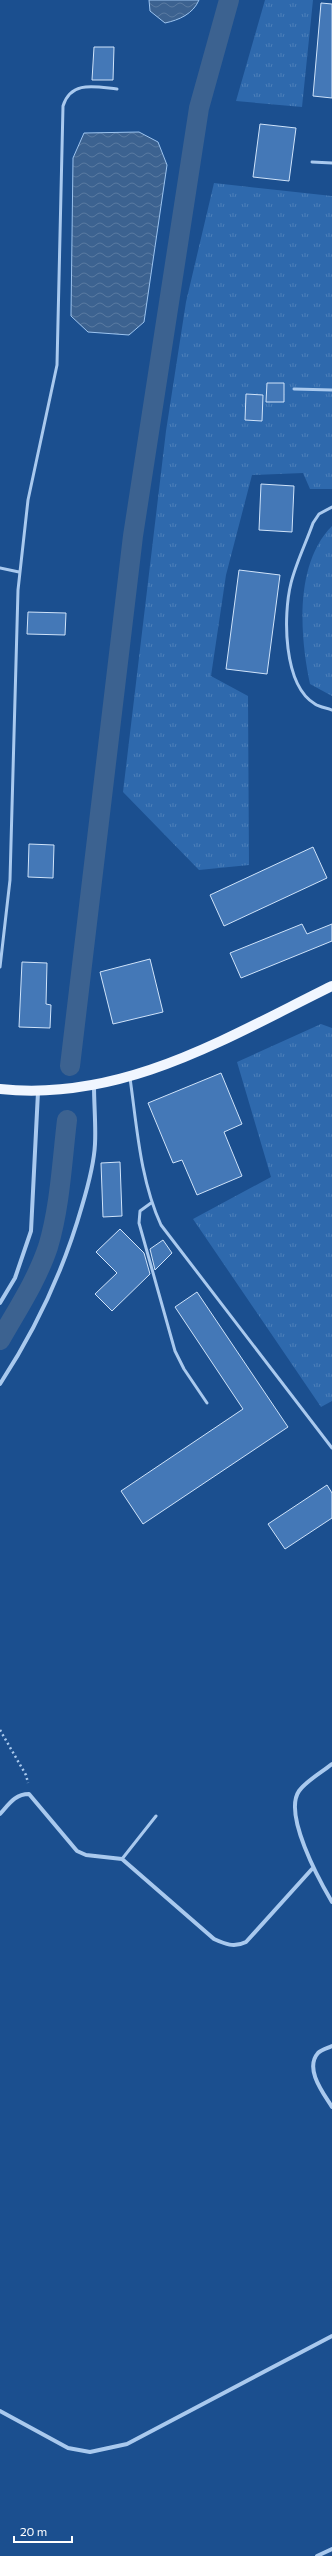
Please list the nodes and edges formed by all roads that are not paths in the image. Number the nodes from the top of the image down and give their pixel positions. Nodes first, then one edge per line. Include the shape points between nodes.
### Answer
1 (117, 89) dead end
2 (312, 162) dead end
3 (332, 163) edge
4 (294, 389) dead end
5 (332, 390) edge
6 (332, 507) edge
7 (0, 568) edge
8 (19, 572) junction
9 (332, 710) edge
10 (0, 967) edge
11 (332, 986) edge
12 (130, 1077) junction
13 (94, 1086) junction
14 (0, 1089) edge
15 (38, 1092) junction
16 (151, 1203) junction
17 (0, 1303) edge
18 (0, 1384) edge
19 (207, 1403) dead end
20 (332, 1448) edge
21 (332, 1764) edge
22 (0, 1814) edge
23 (156, 1816) dead end
24 (122, 1859) junction
25 (312, 1869) junction
26 (332, 1902) edge
27 (332, 2046) edge
28 (332, 2107) edge
29 (332, 2336) edge
30 (0, 2411) edge
31 (332, 2549) edge
32 (319, 2556) edge

1 - 8 lane via 84,86 73,89 66,96 63,106 57,365 28,500
2 - 3 lane
4 - 5 lane
6 - 9 lane via 319,514 313,523 291,582 288,638 291,671 300,689 314,704
7 - 8 lane
8 - 10 lane via 10,880
11 - 12 main road via 210,1046
12 - 13 main road
12 - 16 lane
13 - 15 main road
13 - 18 street via 95,1144 90,1179 71,1245 44,1307 18,1357
14 - 15 main road
15 - 17 street via 31,1231 15,1278
16 - 19 lane via 140,1211 139,1223 175,1351
16 - 20 lane via 161,1225
21 - 25 street via 299,1790 295,1799 295,1812
22 - 24 street via 14,1798 21,1794 29,1794 77,1851 86,1855
23 - 24 lane
24 - 25 street via 214,1939 238,1946 246,1942
25 - 26 street
27 - 28 street via 318,2053 313,2072
29 - 30 street via 126,2444 90,2452 68,2448
31 - 32 street

